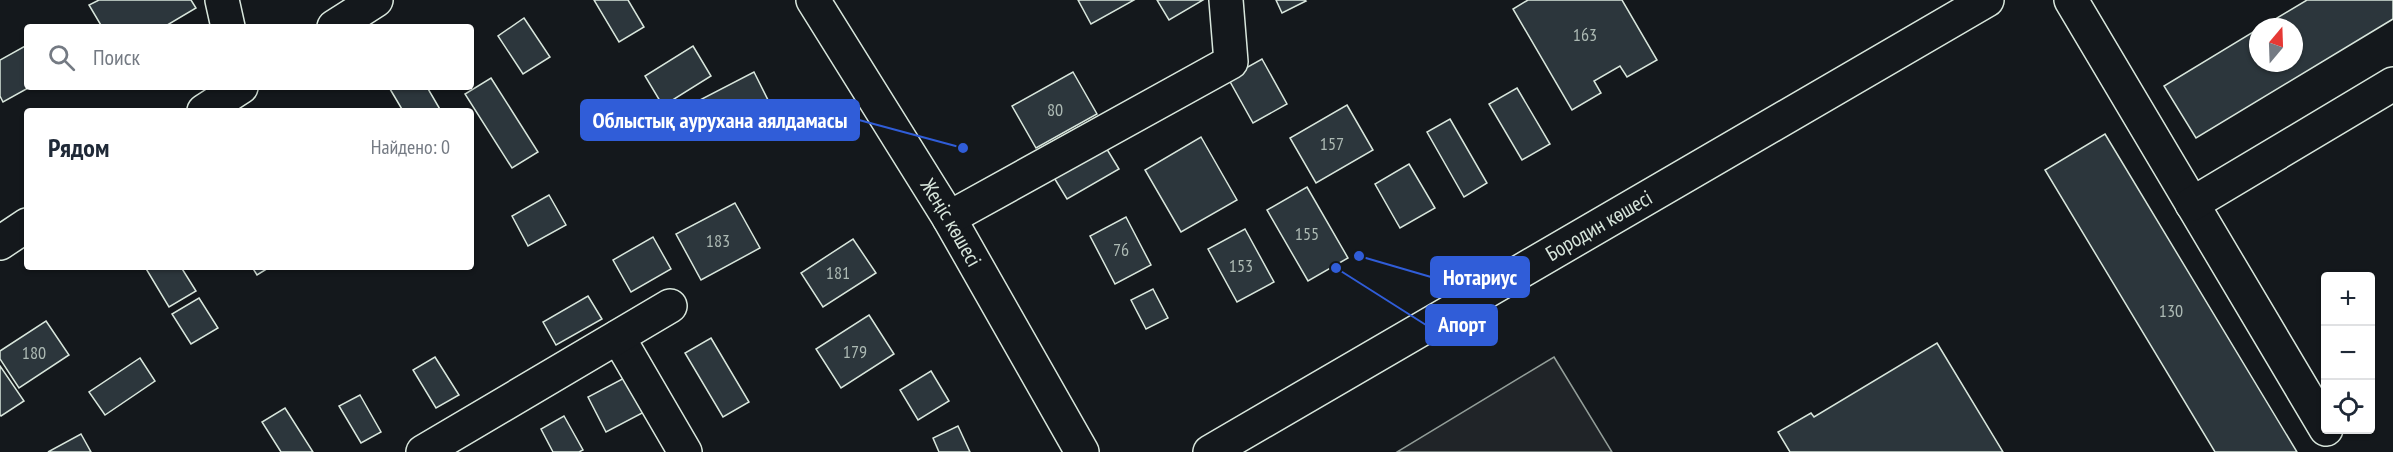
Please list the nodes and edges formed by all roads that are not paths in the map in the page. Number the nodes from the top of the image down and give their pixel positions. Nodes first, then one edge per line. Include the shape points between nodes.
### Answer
1 (222, 0) edge
2 (376, 0) edge
3 (813, 0) edge
4 (1226, 0) edge
5 (2071, 0) edge
6 (1985, 1) edge
7 (227, 24) edge
8 (339, 24) edge
9 (2393, 84) edge
10 (236, 90) edge
11 (209, 108) edge
12 (2192, 204) junction
13 (949, 219) junction
14 (24, 227) edge
15 (0, 243) edge
16 (670, 306) dead end
17 (618, 337) junction
18 (2321, 421) edge
19 (2329, 434) edge
20 (423, 452) edge
21 (685, 452) edge
22 (1082, 452) edge
23 (1210, 452) edge
24 (2339, 452) edge

1 - 7 street
2 - 8 street
3 - 13 street, Жеңіс көшесі
4 - 13 street via 1231,62
5 - 12 street
6 - 23 street, Бородин көшесі
9 - 12 street
10 - 11 street
12 - 18 street
13 - 22 street, Жеңіс көшесі
14 - 15 street
16 - 17 street
17 - 20 street
17 - 21 street
19 - 24 street

